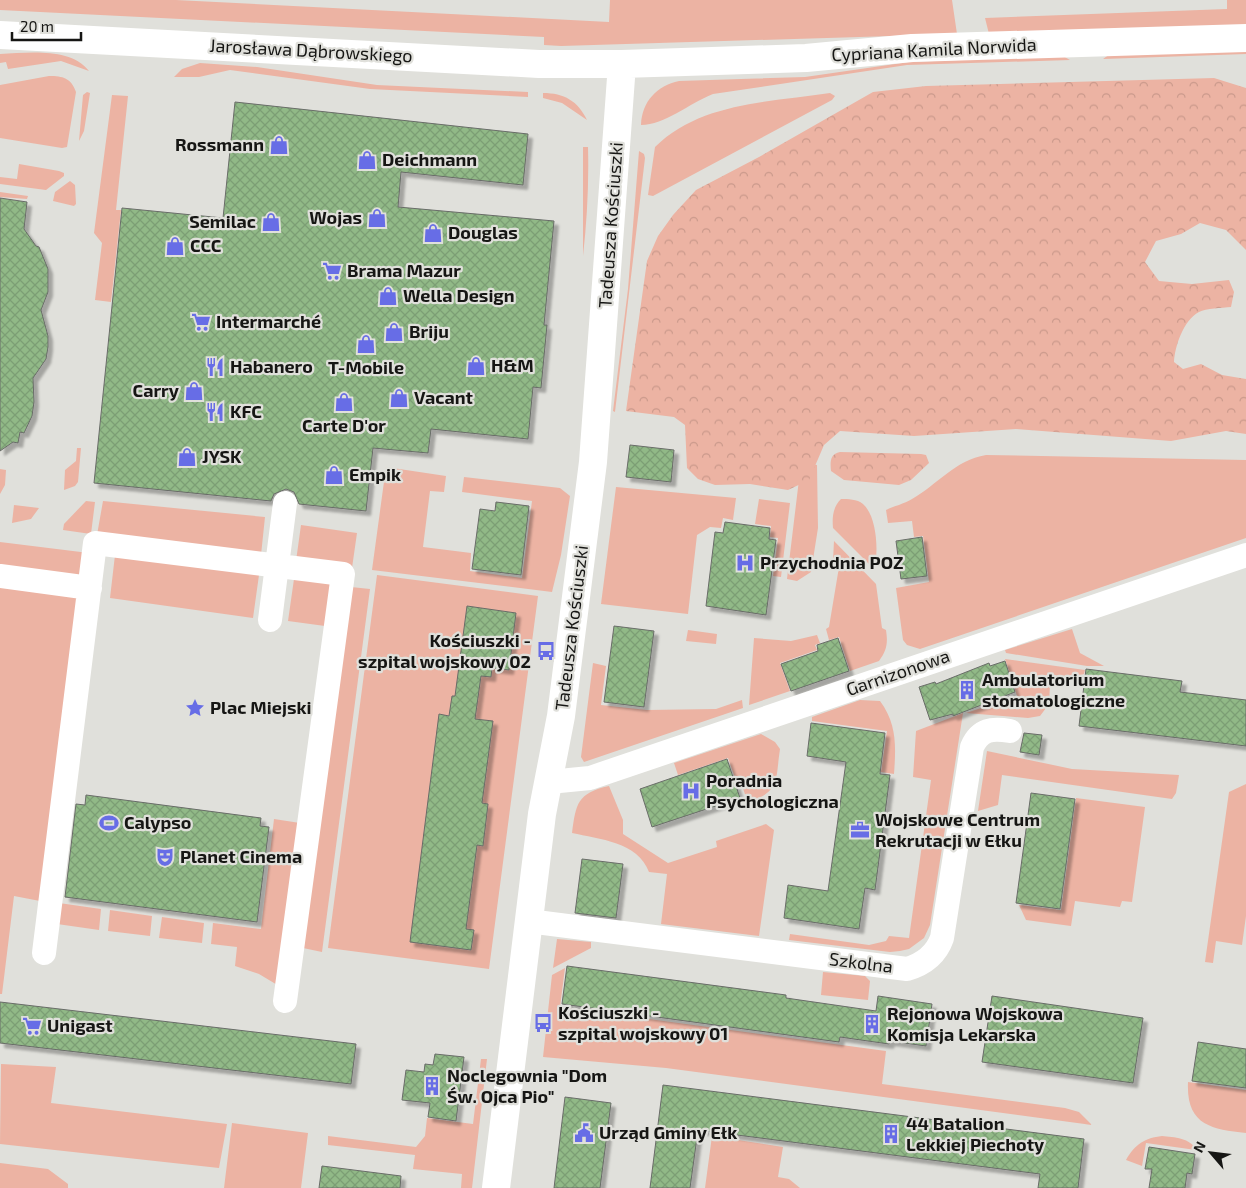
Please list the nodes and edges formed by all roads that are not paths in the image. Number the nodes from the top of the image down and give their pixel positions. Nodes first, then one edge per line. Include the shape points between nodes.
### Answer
1 (0, 35) edge
2 (1246, 38) edge
3 (622, 64) junction
4 (285, 503) dead end
5 (1246, 555) edge
6 (277, 565) junction
7 (0, 576) edge
8 (90, 588) junction
9 (270, 620) dead end
10 (1010, 731) dead end
11 (549, 782) junction
12 (528, 921) junction
13 (44, 953) dead end
14 (285, 1001) dead end
15 (496, 1188) edge

1 - 3 street, Jarosława Dąbrowskiego via 539,64
2 - 3 street, Cypriana Kamila Norwida via 912,48 806,58
3 - 11 street, Tadeusza Kościuszki via 598,419 561,716
4 - 6 street
5 - 11 street, Garnizonowa via 590,778
6 - 8 street via 95,543
6 - 9 street
6 - 14 street via 342,574
7 - 8 street
8 - 13 street
10 - 12 street, Szkolna via 988,730 976,739 972,747 942,938 935,952 917,966 906,969
11 - 12 street, Tadeusza Kościuszki
12 - 15 street, Tadeusza Kościuszki

